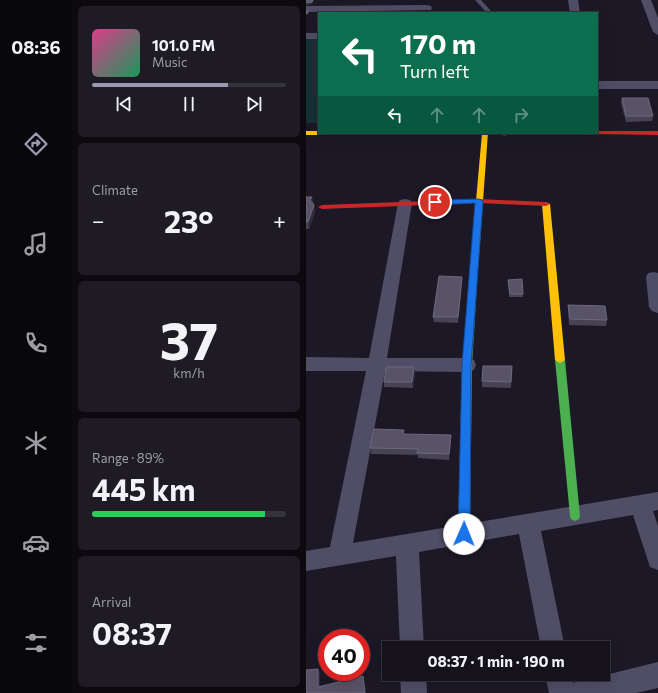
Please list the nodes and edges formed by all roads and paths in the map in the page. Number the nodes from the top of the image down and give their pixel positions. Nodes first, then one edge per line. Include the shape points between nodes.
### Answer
1 (478, 0) edge
2 (573, 0) edge
3 (646, 0) edge
4 (427, 7) edge
5 (306, 9) edge
6 (489, 12) edge
7 (575, 12) edge
8 (658, 32) edge
9 (306, 36) edge
10 (318, 36) edge
11 (598, 85) edge
12 (658, 85) edge
13 (306, 133) edge
14 (318, 133) edge
15 (598, 133) edge
16 (658, 133) edge
17 (485, 134) edge
18 (479, 201) junction
19 (405, 203) junction
20 (322, 207) dead end
21 (654, 277) dead end
22 (658, 307) edge
23 (306, 364) edge
24 (377, 364) junction
25 (467, 365) junction
26 (649, 503) edge
27 (575, 516) junction
28 (528, 523) junction
29 (464, 534) junction
30 (407, 544) junction
31 (339, 556) junction
32 (658, 560) edge
33 (306, 561) edge
34 (412, 641) edge
35 (552, 641) edge
36 (658, 675) edge
37 (413, 681) edge
38 (559, 681) edge
39 (414, 693) edge
40 (562, 693) edge
41 (580, 693) edge

1 - 6 lane
2 - 7 street
3 - 8 street
4 - 5 street
9 - 10 street
11 - 12 street
13 - 14 street
15 - 16 street
17 - 18 street
18 - 19 street
18 - 25 street
18 - 27 street via 546,204
19 - 20 street
19 - 24 street
21 - 22 street
23 - 24 street
24 - 25 street
24 - 31 street
25 - 29 street
26 - 27 street
26 - 32 street
27 - 28 street
28 - 29 street
28 - 35 street
29 - 30 street
30 - 31 street
30 - 34 street
31 - 33 street
36 - 41 street
37 - 39 street
38 - 40 street

